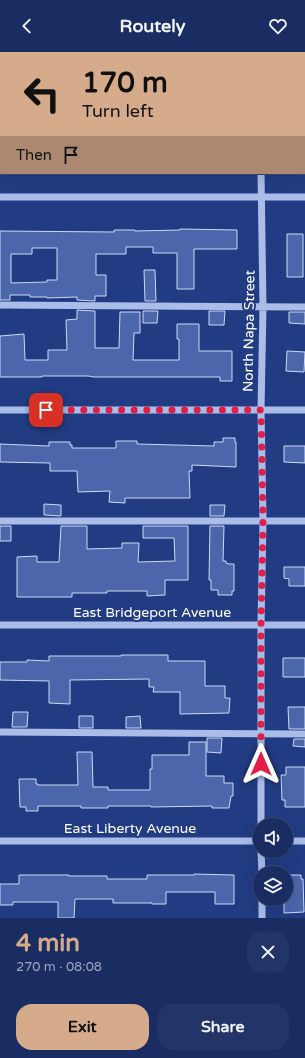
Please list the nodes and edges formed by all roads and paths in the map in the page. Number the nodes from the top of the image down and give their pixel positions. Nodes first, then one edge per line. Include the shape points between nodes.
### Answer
1 (261, 174) edge
2 (261, 197) junction
3 (305, 197) edge
4 (0, 198) edge
5 (0, 305) edge
6 (263, 307) junction
7 (305, 307) edge
8 (0, 410) edge
9 (261, 410) junction
10 (305, 410) edge
11 (0, 521) edge
12 (263, 521) junction
13 (305, 521) edge
14 (0, 625) edge
15 (261, 625) junction
16 (305, 625) edge
17 (0, 732) edge
18 (261, 734) junction
19 (305, 734) edge
20 (261, 818) edge
21 (0, 841) edge
22 (253, 841) edge
23 (293, 841) edge
24 (305, 841) edge
25 (262, 906) edge
26 (262, 918) edge

1 - 2 street, North Napa Street
2 - 3 street
2 - 4 street
2 - 6 street, North Napa Street
5 - 6 street
6 - 7 street
6 - 9 street, North Napa Street
8 - 9 street
9 - 10 street
9 - 12 street, North Napa Street
11 - 12 street
12 - 13 street
12 - 15 street, North Napa Street
14 - 15 street, East Bridgeport Avenue
15 - 16 street, East Bridgeport Avenue
15 - 18 street, North Napa Street
17 - 18 street
18 - 19 street
18 - 20 street, North Napa Street
21 - 22 street, East Liberty Avenue
23 - 24 street
25 - 26 street

